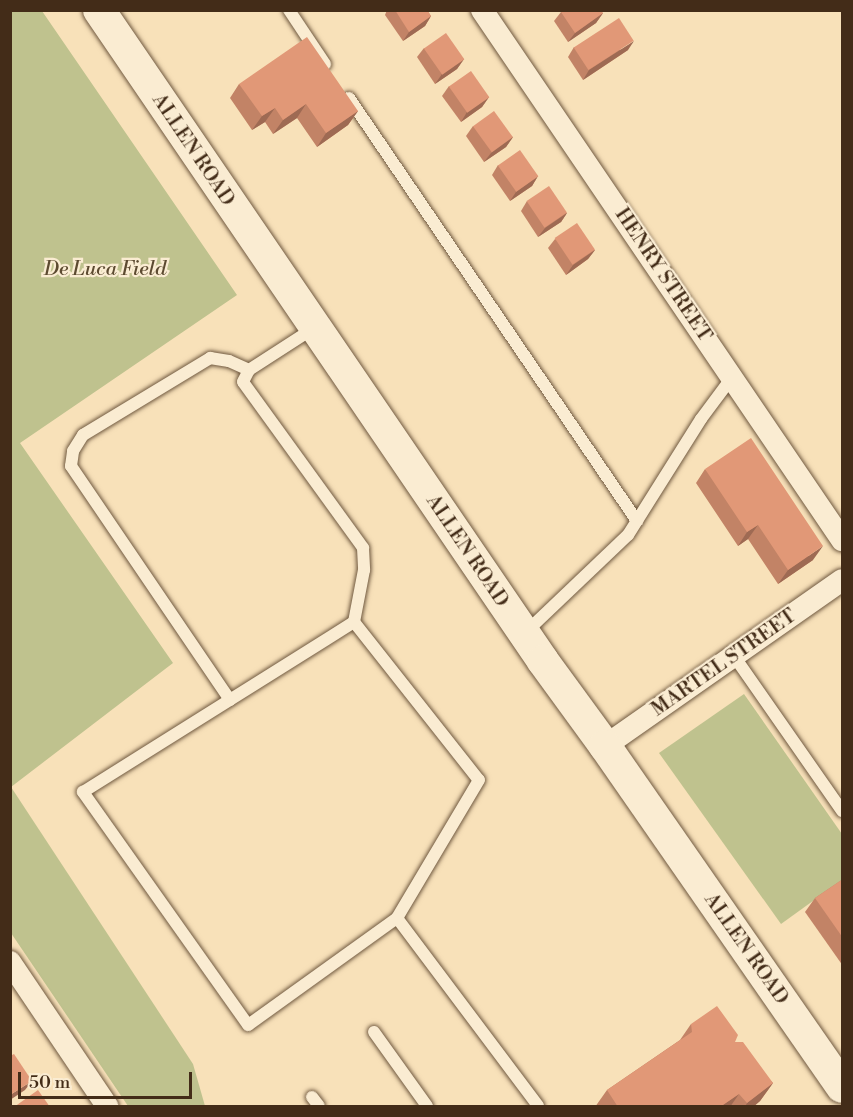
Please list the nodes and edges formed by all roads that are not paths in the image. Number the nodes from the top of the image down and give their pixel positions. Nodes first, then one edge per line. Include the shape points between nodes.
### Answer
1 (99, 10) edge
2 (289, 10) edge
3 (482, 10) edge
4 (314, 328) junction
5 (249, 370) junction
6 (733, 376) junction
7 (637, 521) junction
8 (843, 540) edge
9 (843, 580) edge
10 (354, 622) junction
11 (524, 634) junction
12 (734, 656) junction
13 (230, 700) junction
14 (605, 746) junction
15 (843, 811) edge
16 (397, 918) junction
17 (10, 962) edge
18 (374, 1032) dead end
19 (841, 1082) edge
20 (107, 1107) edge
21 (428, 1107) edge
22 (538, 1107) edge

1 - 4 main road, ALLEN ROAD
2 - 7 lane
3 - 6 street, HENRY STREET
4 - 5 lane
4 - 11 main road, ALLEN ROAD
5 - 10 lane via 243,382 363,548 364,570
5 - 13 lane via 210,358 83,435 73,451 71,466
6 - 7 lane via 701,418
6 - 8 street, HENRY STREET
7 - 11 lane via 628,535
9 - 12 street, MARTEL STREET
10 - 13 lane
10 - 16 lane via 479,780
11 - 14 main road, ALLEN ROAD
12 - 14 street, MARTEL STREET
12 - 15 lane
13 - 16 lane via 83,792 248,1025
14 - 19 main road, ALLEN ROAD
16 - 22 lane
17 - 20 street
18 - 21 lane

